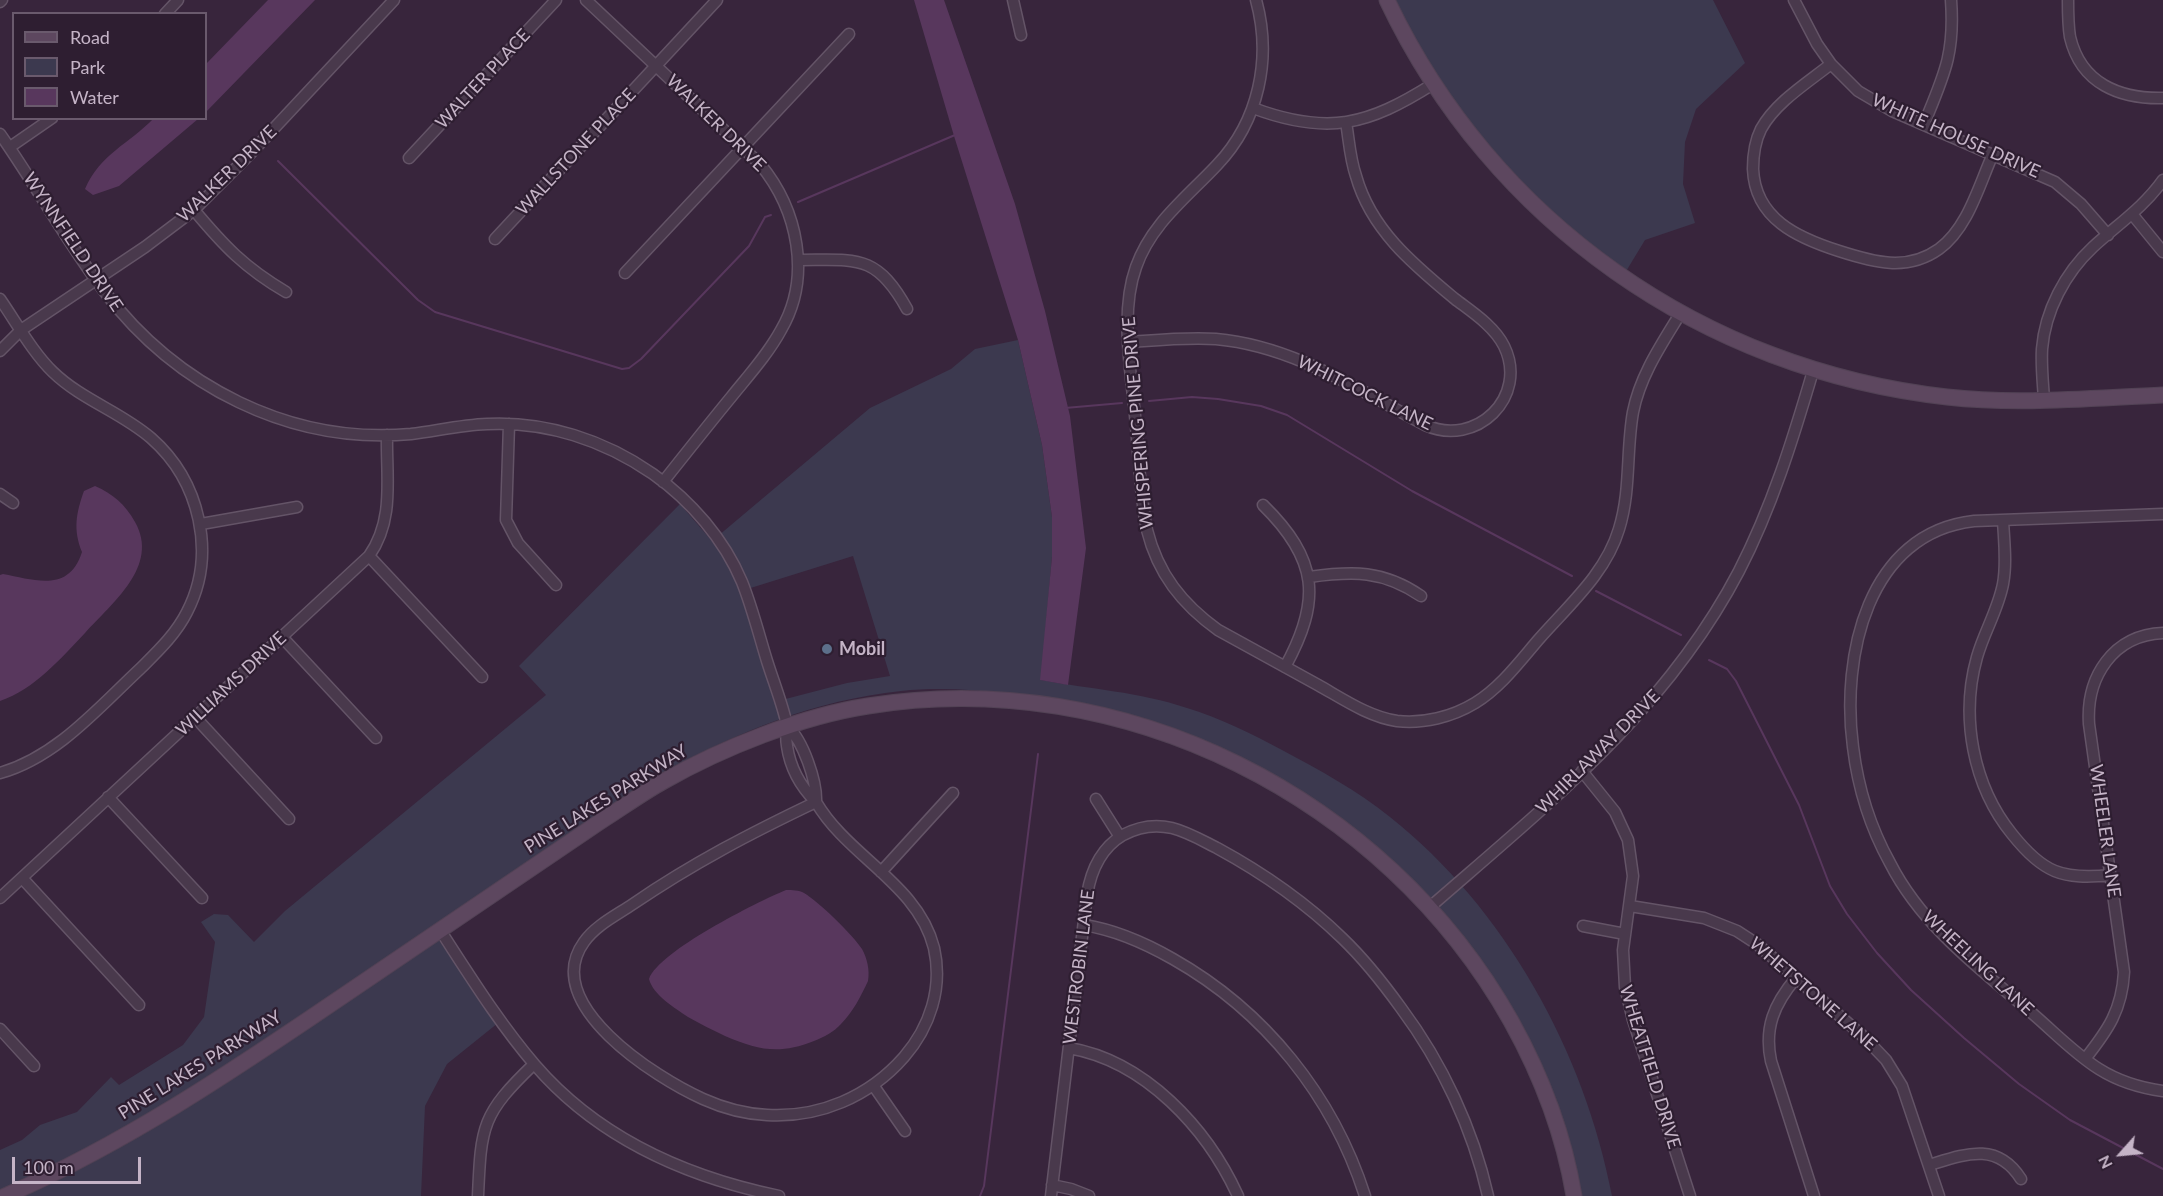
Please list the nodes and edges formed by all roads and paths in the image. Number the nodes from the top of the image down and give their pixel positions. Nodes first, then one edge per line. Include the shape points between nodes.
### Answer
1 (178, 0) edge
2 (394, 0) edge
3 (556, 0) edge
4 (586, 0) edge
5 (717, 0) edge
6 (1013, 0) edge
7 (1256, 0) edge
8 (1387, 0) edge
9 (1794, 0) edge
10 (1951, 0) edge
11 (2068, 0) edge
12 (167, 12) edge
13 (849, 34) dead end
14 (1021, 35) dead end
15 (1831, 64) junction
16 (657, 66) junction
17 (1433, 84) junction
18 (2163, 98) edge
19 (1253, 108) junction
20 (49, 120) edge
21 (1346, 122) junction
22 (1924, 124) junction
23 (0, 134) edge
24 (10, 147) junction
25 (742, 147) junction
26 (1993, 154) junction
27 (409, 158) dead end
28 (2163, 180) edge
29 (194, 210) junction
30 (2132, 214) junction
31 (2108, 235) junction
32 (495, 239) dead end
33 (2163, 252) edge
34 (798, 260) junction
35 (625, 273) dead end
36 (96, 280) junction
37 (286, 292) dead end
38 (0, 299) edge
39 (907, 309) dead end
40 (1680, 314) junction
41 (21, 330) junction
42 (1129, 342) junction
43 (0, 351) edge
44 (1814, 371) junction
45 (2163, 395) edge
46 (2044, 400) junction
47 (509, 424) junction
48 (387, 435) junction
49 (663, 482) junction
50 (0, 494) edge
51 (13, 502) dead end
52 (1263, 505) dead end
53 (297, 507) dead end
54 (2163, 514) edge
55 (2003, 520) junction
56 (201, 524) junction
57 (369, 556) junction
58 (1309, 577) junction
59 (556, 585) dead end
60 (1421, 596) dead end
61 (2163, 633) edge
62 (282, 637) junction
63 (1285, 667) junction
64 (482, 677) dead end
65 (195, 717) junction
66 (788, 727) junction
67 (376, 738) dead end
68 (1582, 771) junction
69 (0, 773) edge
70 (953, 793) dead end
71 (108, 797) junction
72 (1096, 799) dead end
73 (816, 802) junction
74 (289, 819) dead end
75 (1120, 837) junction
76 (881, 872) junction
77 (2111, 874) junction
78 (22, 878) junction
79 (0, 897) edge
80 (202, 898) dead end
81 (1630, 906) junction
82 (1430, 907) junction
83 (1084, 925) junction
84 (1583, 926) dead end
85 (440, 930) junction
86 (1625, 934) junction
87 (1796, 978) junction
88 (140, 1005) dead end
89 (0, 1029) edge
90 (1069, 1048) junction
91 (2085, 1059) junction
92 (534, 1064) junction
93 (34, 1066) dead end
94 (873, 1085) junction
95 (2163, 1091) edge
96 (905, 1131) dead end
97 (1929, 1165) junction
98 (2021, 1179) dead end
99 (1052, 1191) edge
100 (5, 1196) edge
101 (478, 1196) edge
102 (779, 1196) edge
103 (1089, 1196) edge
104 (1238, 1196) edge
105 (1365, 1196) edge
106 (1488, 1196) edge
107 (1574, 1196) edge
108 (1690, 1196) edge
109 (1814, 1196) edge
110 (1939, 1196) edge

1 - 12 street
2 - 29 street, WALKER DRIVE
3 - 27 street, WALTER PLACE
4 - 16 street, WALKER DRIVE
5 - 16 street, WALLSTONE PLACE
6 - 14 street
7 - 19 street, WHISPERING PINE DRIVE via 1262,47 1261,79
8 - 17 street
9 - 15 street, WHITE HOUSE DRIVE
10 - 22 street via 1950,55
11 - 18 street via 2073,45 2092,76 2129,96
13 - 25 street
15 - 22 street, WHITE HOUSE DRIVE via 1878,104
15 - 26 street via 1774,111 1756,145 1754,174 1759,196 1771,216 1794,234 1873,262 1894,264 1922,258 1955,234
16 - 25 street, WALKER DRIVE
16 - 32 street, WALLSTONE PLACE
17 - 21 street via 1390,109
17 - 40 street via 1475,141 1542,212 1605,265
19 - 21 street via 1305,123
19 - 42 street, WHISPERING PINE DRIVE via 1225,156 1163,219 1144,247 1129,296
20 - 24 street
21 - 42 street, WHITCOCK LANE via 1356,179 1380,226 1404,254 1488,327 1505,348 1509,384 1494,412 1467,429 1438,430 1316,367 1265,349 1201,338
22 - 26 street, WHITE HOUSE DRIVE
23 - 24 street, WYNNFIELD DRIVE
24 - 36 street, WYNNFIELD DRIVE
25 - 34 street, WALKER DRIVE via 767,171 780,192 793,226
25 - 35 street
26 - 31 street, WHITE HOUSE DRIVE via 2055,182
28 - 30 street
29 - 36 street, WALKER DRIVE
29 - 37 street via 237,259
30 - 31 street
30 - 33 street
31 - 46 street via 2078,262 2055,301 2042,349
34 - 39 street via 845,260 870,266 887,278
34 - 49 street, WALKER DRIVE via 793,300 781,331
36 - 41 street, WALKER DRIVE
36 - 48 street, WYNNFIELD DRIVE via 121,313 164,354 224,396 307,427
38 - 41 street
40 - 44 street
40 - 63 street, WHISPERING PINE DRIVE via 1639,387 1631,425 1625,505 1612,547 1601,568 1486,695 1467,708 1442,717 1395,720 1355,706
41 - 43 street, WALKER DRIVE
41 - 56 street via 71,388 134,426 169,457 196,506
42 - 63 street, WHISPERING PINE DRIVE via 1144,518 1159,566 1182,600 1204,620
44 - 46 street via 1948,397
44 - 68 street, WHIRLAWAY DRIVE via 1772,498 1729,589 1655,697
45 - 46 street
47 - 48 street, WYNNFIELD DRIVE
47 - 49 street, WYNNFIELD DRIVE via 551,429 589,440 626,457
47 - 59 street via 506,520 518,543
48 - 57 street, WILLIAMS DRIVE via 387,513
49 - 66 street, WYNNFIELD DRIVE via 703,520 738,574
50 - 51 street
52 - 58 street via 1290,534
53 - 56 street
54 - 55 street, WHEELING LANE
55 - 77 street via 2003,585 1978,656 1971,695 1971,732 1978,771 2000,818 2033,857 2072,877
55 - 91 street, WHEELING LANE via 1961,522 1931,532 1905,550 1885,573 1866,612 1856,656 1851,702 1853,747 1874,830 1910,896 1953,944
56 - 69 street via 202,558 197,587 170,639 63,740 22,765
57 - 62 street, WILLIAMS DRIVE
57 - 64 street
58 - 60 street via 1349,572 1371,574 1390,579
58 - 63 street via 1306,621
61 - 77 street, WHEELER LANE via 2140,638 2116,652 2101,669 2090,696 2089,724
62 - 65 street, WILLIAMS DRIVE
62 - 67 street
65 - 71 street, WILLIAMS DRIVE
65 - 74 street
66 - 73 street, WYNNFIELD DRIVE via 787,746 796,773
66 - 82 street, PINE LAKES PARKWAY via 864,706 959,699 1041,704 1135,724 1231,759 1298,796 1370,849
66 - 85 street, PINE LAKES PARKWAY via 699,762 661,782
68 - 81 street, WHEATFIELD DRIVE via 1615,812 1628,840 1632,864
68 - 82 street, WHIRLAWAY DRIVE
70 - 76 street
71 - 78 street, WILLIAMS DRIVE
71 - 80 street
72 - 75 street
73 - 76 street, WYNNFIELD DRIVE via 844,837
73 - 94 street, WYNNFIELD DRIVE via 701,860 597,929 577,956 575,985 591,1015 624,1048 658,1075 720,1106 756,1114 804,1113 840,1103
75 - 83 street, WESTROBIN LANE via 1093,869
75 - 106 street, WESTROBIN LANE via 1138,829 1158,827 1193,836 1270,880 1342,938 1400,1006 1433,1057 1463,1119
76 - 94 street, WYNNFIELD DRIVE via 922,919 934,950 937,976 934,1003 921,1035
77 - 91 street, WHEELER LANE via 2124,963 2123,989 2113,1020
78 - 79 street, WILLIAMS DRIVE
78 - 88 street
81 - 86 street, WHEATFIELD DRIVE
81 - 87 street, WHETSTONE LANE via 1704,918 1727,927 1752,941
82 - 107 street, PINE LAKES PARKWAY via 1477,967 1523,1044 1555,1121
83 - 90 street, WESTROBIN LANE
83 - 105 street via 1120,934 1174,960 1216,987 1257,1021 1322,1101
84 - 86 street
85 - 92 street
85 - 100 street, PINE LAKES PARKWAY via 177,1105 75,1163
86 - 108 street, WHEATFIELD DRIVE via 1623,968 1627,998
87 - 97 street, WHETSTONE LANE via 1886,1060 1905,1093
87 - 109 street via 1773,1013 1768,1041
89 - 93 street
90 - 99 street, WESTROBIN LANE
90 - 104 street via 1115,1062 1162,1095 1208,1144
91 - 95 street, WHEELING LANE via 2114,1077
92 - 101 street via 501,1097 488,1118 480,1150
92 - 102 street via 595,1120 655,1156 716,1180
94 - 96 street
97 - 98 street via 1968,1154 1991,1154 2008,1163
97 - 110 street, WHETSTONE LANE
99 - 103 street via 1071,1189

